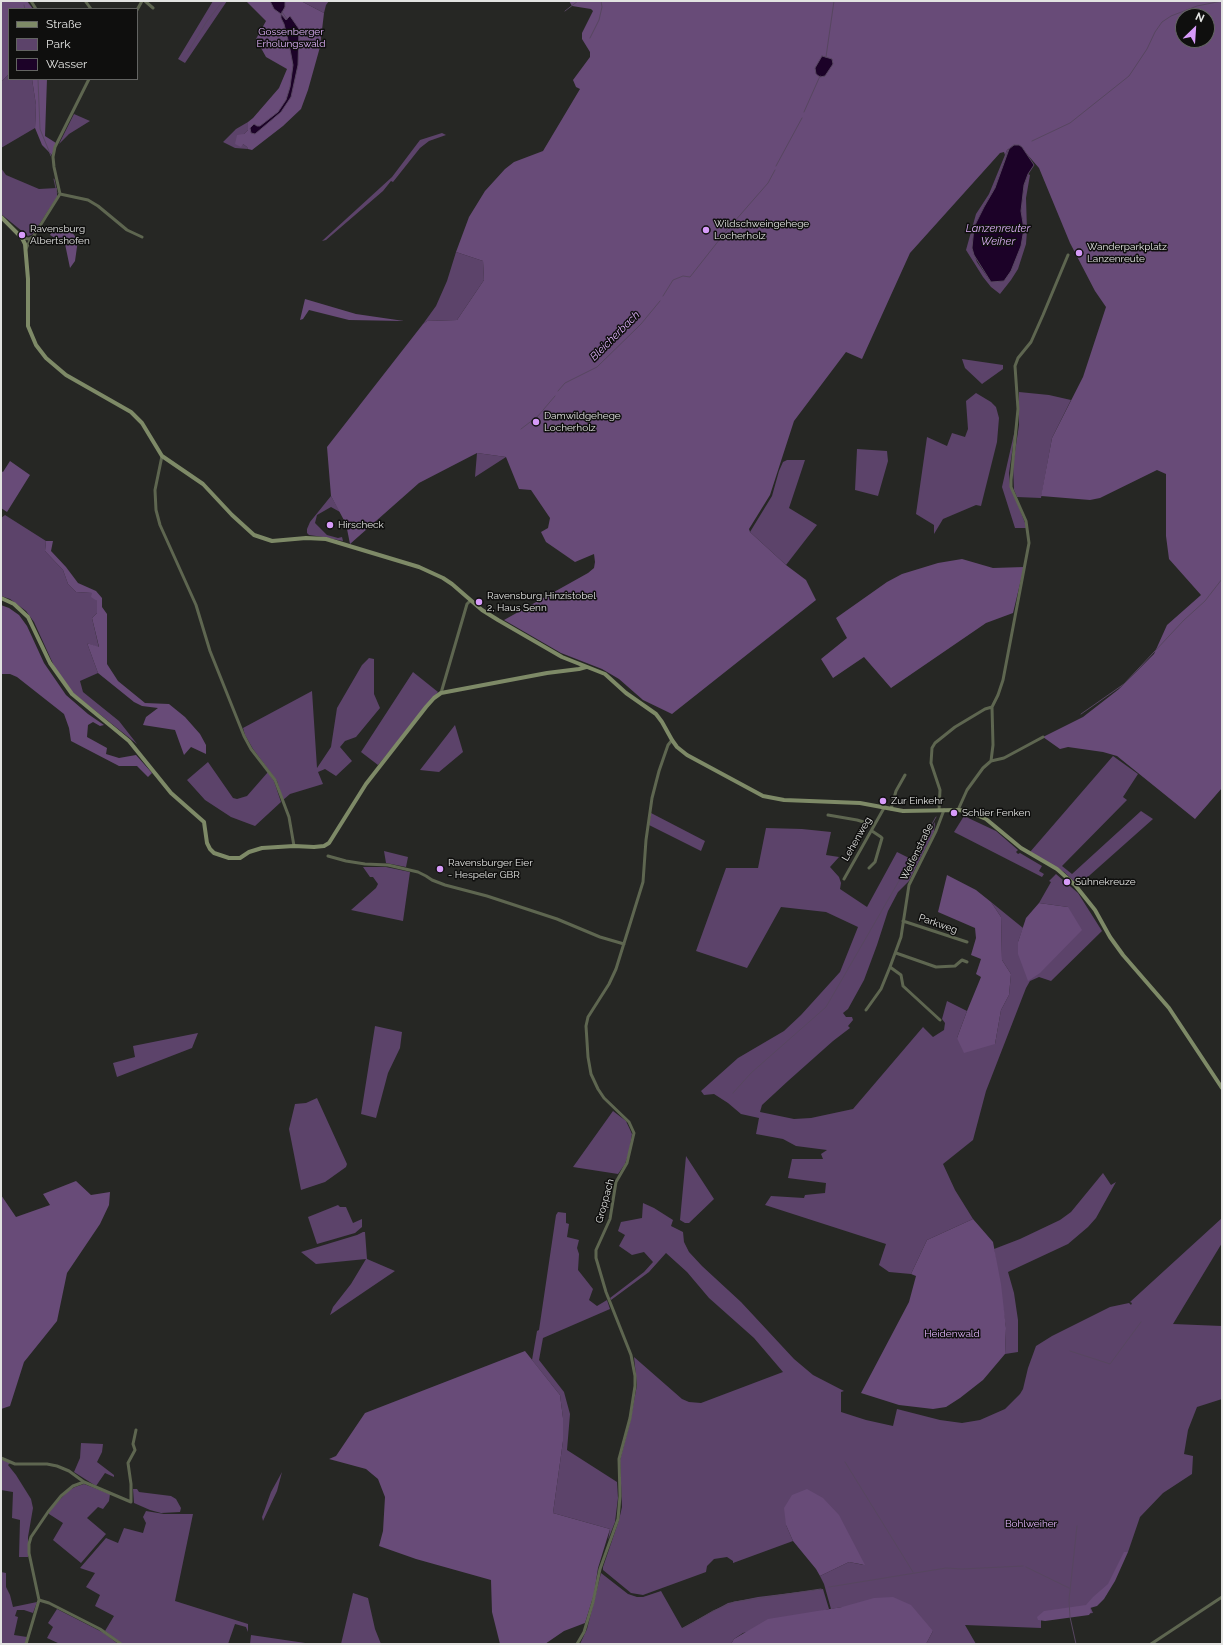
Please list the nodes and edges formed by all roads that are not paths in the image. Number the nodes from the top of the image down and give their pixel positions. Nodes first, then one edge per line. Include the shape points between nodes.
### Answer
1 (145, 1) edge
2 (153, 8) dead end
3 (88, 80) edge
4 (60, 194) junction
5 (1, 217) edge
6 (142, 237) dead end
7 (22, 238) junction
8 (31, 238) junction
9 (26, 249) junction
10 (1068, 255) dead end
11 (162, 456) junction
12 (1, 598) edge
13 (470, 601) junction
14 (586, 667) junction
15 (441, 693) junction
16 (992, 707) junction
17 (1043, 737) dead end
18 (672, 740) junction
19 (991, 761) junction
20 (905, 775) dead end
21 (884, 808) junction
22 (891, 809) junction
23 (942, 810) junction
24 (958, 810) junction
25 (828, 815) dead end
26 (874, 825) junction
27 (872, 831) junction
28 (294, 846) junction
29 (328, 856) dead end
30 (869, 868) dead end
31 (844, 879) dead end
32 (903, 921) junction
33 (967, 942) dead end
34 (624, 944) junction
35 (896, 953) junction
36 (967, 962) dead end
37 (890, 967) junction
38 (866, 1010) dead end
39 (940, 1020) dead end
40 (1222, 1088) edge
41 (136, 1430) dead end
42 (1, 1458) edge
43 (84, 1482) junction
44 (1222, 1597) edge
45 (39, 1600) junction
46 (26, 1644) edge
47 (121, 1644) edge
48 (577, 1644) edge
49 (1151, 1644) edge

1 - 2 street
3 - 4 street via 55,147 54,167
4 - 6 street via 88,200 127,230
4 - 8 street
5 - 7 main road
7 - 8 street
7 - 9 main road
8 - 9 street
9 - 11 main road via 28,319 36,345 51,363 66,374 131,412
10 - 16 street via 1044,316 1015,366 1018,409 1011,487 1026,521 1029,543 1003,680
11 - 13 main road via 203,484 254,535 272,541 306,538 337,542 419,567 452,584
11 - 28 street via 155,490 160,525 196,605 210,651 244,736 275,780 289,817
12 - 28 main road via 14,604 28,617 50,663 72,694 128,742 171,793 204,822 207,843 214,853 229,858 240,858 262,848
13 - 14 main road via 552,652
13 - 15 street via 460,625
14 - 15 main road
14 - 18 main road via 605,674 632,698 649,708 662,722
15 - 28 main road via 426,707 366,784 329,843 324,846
16 - 19 street
16 - 23 street, Welfenstraße via 955,727 932,748 931,763 940,790
17 - 19 street via 1004,758
18 - 21 main road via 687,755 755,792 772,798 860,803
18 - 34 street, Groppach via 659,770 652,798 643,882
19 - 24 street via 967,790
20 - 22 street via 896,791
21 - 22 main road
21 - 26 street, Lehenweg
22 - 23 main road
23 - 24 main road
23 - 32 street, Welfenstraße via 936,832 909,885
24 - 40 main road via 968,811 986,819 1023,849 1057,869 1075,885 1110,937 1169,1008
25 - 26 street
26 - 27 street, Lehenweg
27 - 30 street via 881,836 882,840 875,862
27 - 31 street, Lehenweg
29 - 34 street via 418,872 445,885 557,919
32 - 33 street, Parkweg
32 - 35 street, Welfenstraße
34 - 48 street, Groppach via 616,969 588,1017 586,1026 591,1074 604,1098 629,1122 634,1133 627,1163 616,1182 610,1219 596,1250 596,1258 606,1292 631,1355 635,1386 619,1459 618,1519 600,1569 584,1632
35 - 36 street via 936,967 955,966 962,960
35 - 37 street, Welfenstraße
37 - 38 street, Welfenstraße via 881,989
37 - 39 street via 901,975 903,986
41 - 43 street via 133,1444 135,1450 128,1463 131,1502
42 - 43 street via 14,1464 58,1466
43 - 45 street via 73,1486 61,1496 31,1537 29,1554
44 - 49 street
45 - 46 street
45 - 47 street via 100,1630

